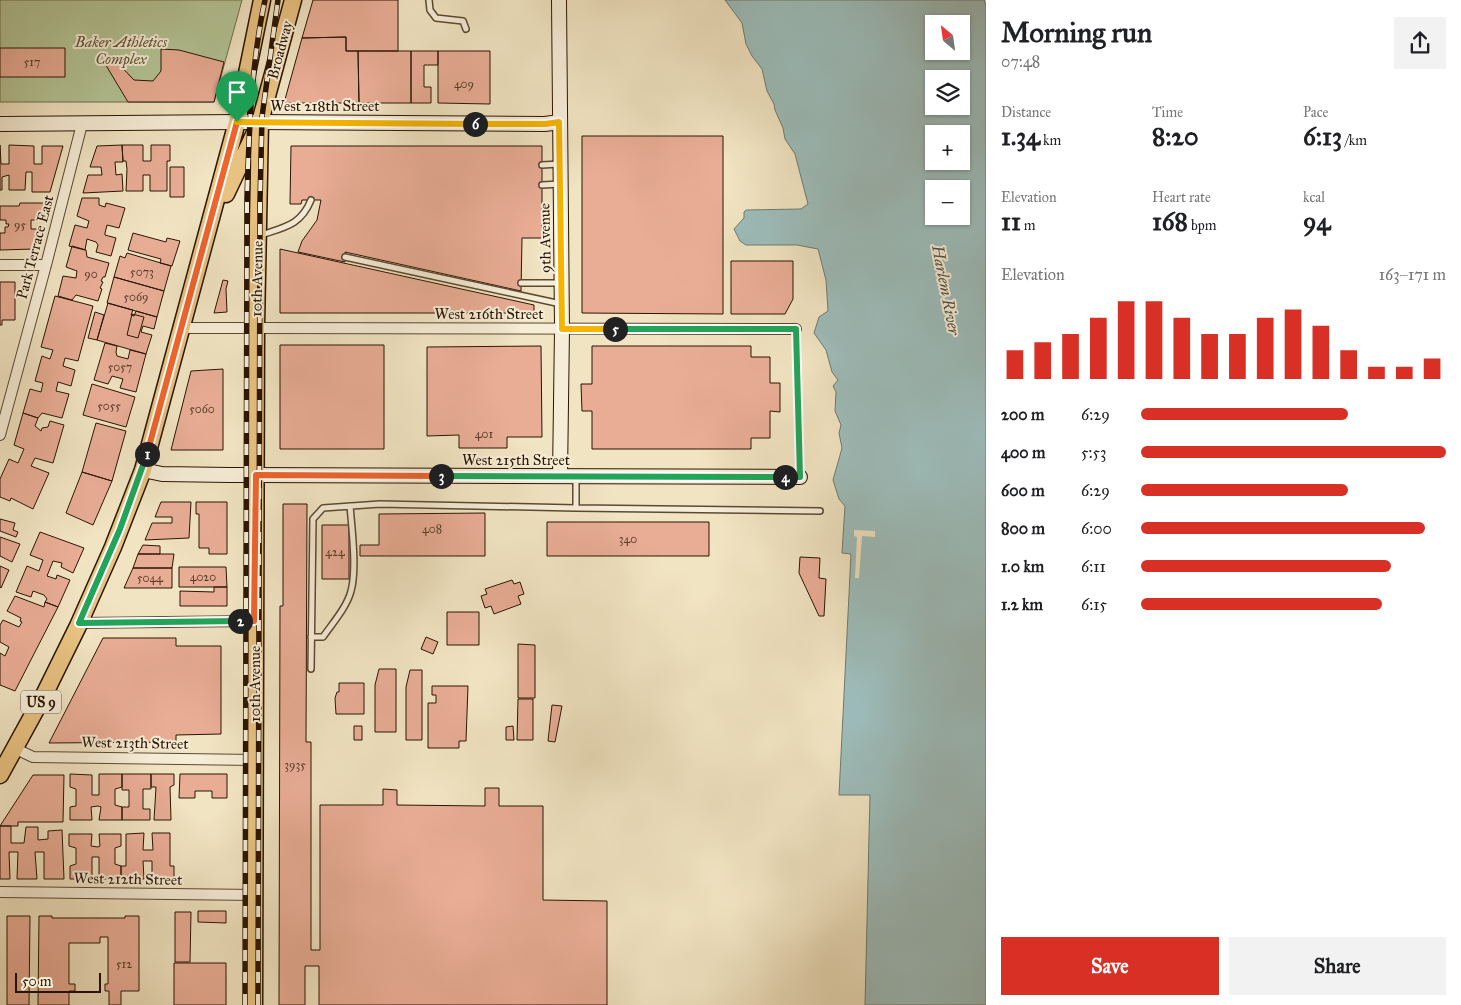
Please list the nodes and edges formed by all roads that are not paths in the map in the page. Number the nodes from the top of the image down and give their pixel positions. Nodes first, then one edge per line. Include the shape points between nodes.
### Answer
1 (262, 0) edge
2 (293, 0) edge
3 (429, 0) edge
4 (559, 0) edge
5 (466, 29) dead end
6 (237, 122) junction
7 (260, 122) junction
8 (559, 122) junction
9 (0, 124) edge
10 (82, 124) junction
11 (560, 164) junction
12 (542, 165) dead end
13 (560, 184) junction
14 (542, 185) dead end
15 (311, 200) dead end
16 (258, 236) junction
17 (206, 237) junction
18 (345, 257) dead end
19 (0, 265) edge
20 (46, 266) junction
21 (522, 283) dead end
22 (562, 283) junction
23 (562, 304) junction
24 (183, 328) junction
25 (256, 328) junction
26 (562, 329) junction
27 (796, 329) joint
28 (0, 435) edge
29 (143, 470) junction
30 (256, 475) junction
31 (560, 476) junction
32 (576, 476) junction
33 (800, 477) joint
34 (350, 506) junction
35 (576, 508) junction
36 (820, 511) dead end
37 (254, 621) junction
38 (79, 623) junction
39 (311, 637) junction
40 (311, 669) dead end
41 (16, 749) junction
42 (255, 760) junction
43 (0, 775) edge
44 (0, 892) edge
45 (256, 895) junction
46 (254, 1005) edge

1 - 6 main road, Broadway / US 9
2 - 7 main road, Broadway / US 9
3 - 5 lane via 430,10 436,18 463,20
4 - 8 street, 9th Avenue
6 - 7 street, West 218th Street
6 - 10 street, West 218th Street
6 - 17 main road, Broadway / US 9
7 - 8 street, West 218th Street
7 - 16 main road, 10th Avenue
7 - 17 main road, Broadway / US 9
8 - 11 street, 9th Avenue
9 - 10 street, West 218th Street
10 - 20 street, Park Terrace East
11 - 12 lane
11 - 13 street, 9th Avenue
13 - 14 lane
13 - 22 street, 9th Avenue
15 - 16 lane via 306,214 291,225
16 - 25 main road, 10th Avenue
17 - 24 main road, Broadway / US 9
18 - 23 lane
19 - 20 street
20 - 28 street, Park Terrace East
21 - 22 lane
22 - 23 street, 9th Avenue
23 - 26 street, 9th Avenue
24 - 25 street, West 216th Street
24 - 29 main road, Broadway / US 9
25 - 26 street, West 216th Street
25 - 30 main road, 10th Avenue
26 - 27 street, West 216th Street
26 - 31 street, 9th Avenue
27 - 33 lane
29 - 30 street, West 215th Street via 162,474
29 - 38 main road, Broadway / US 9
30 - 31 street, West 215th Street
30 - 37 main road, 10th Avenue
31 - 32 street, West 215th Street
32 - 33 street, West 215th Street
32 - 35 lane
34 - 35 lane
34 - 39 lane via 351,592 323,637
34 - 39 lane via 323,508 313,519
35 - 36 lane
37 - 38 street
37 - 42 main road, 10th Avenue
38 - 41 main road, Broadway / US 9
39 - 40 lane
41 - 42 street, West 213th Street via 33,757
41 - 43 main road, Broadway / US 9
42 - 45 main road, 10th Avenue
44 - 45 street, West 212th Street
45 - 46 main road, 10th Avenue

